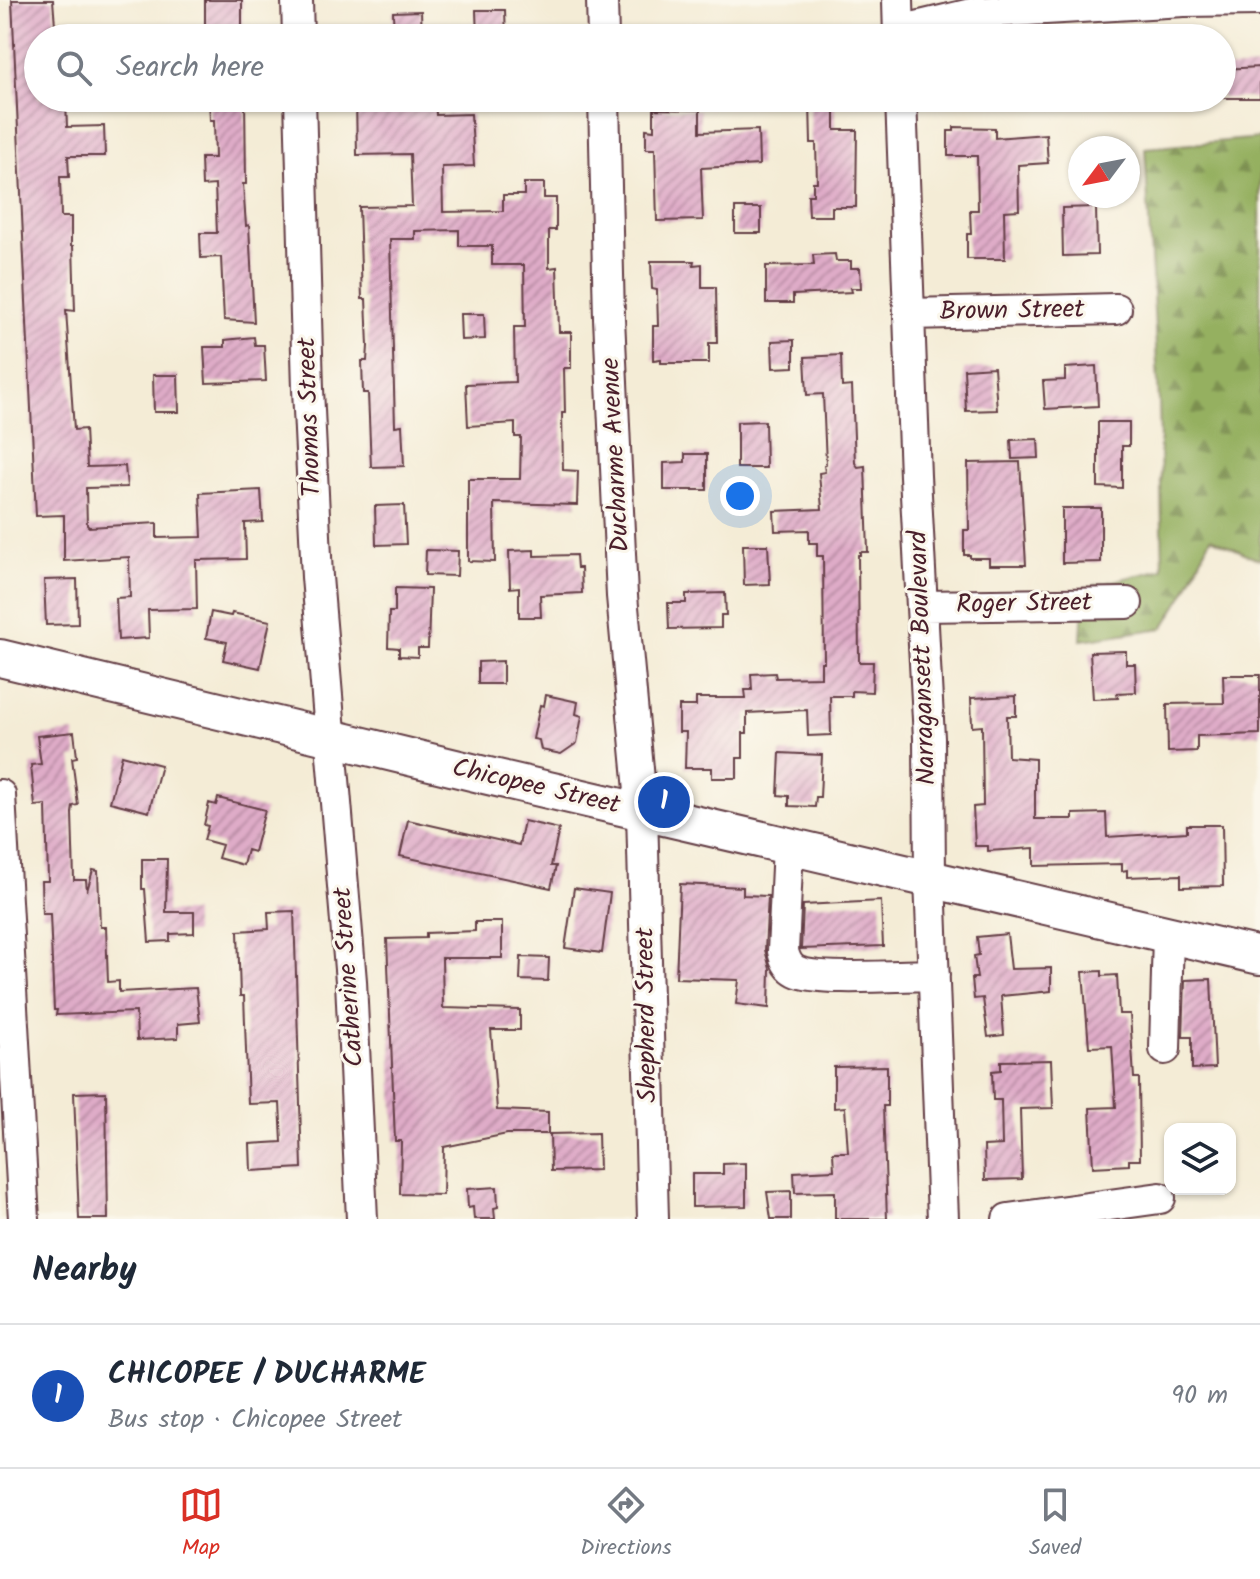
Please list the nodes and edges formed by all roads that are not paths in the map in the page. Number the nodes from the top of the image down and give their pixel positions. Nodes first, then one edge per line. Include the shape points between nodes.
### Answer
1 (297, 0) edge
2 (602, 0) edge
3 (898, 0) edge
4 (1260, 0) edge
5 (1184, 1) edge
6 (298, 24) edge
7 (603, 24) edge
8 (899, 24) edge
9 (935, 24) edge
10 (300, 112) edge
11 (604, 112) edge
12 (902, 112) edge
13 (1116, 309) dead end
14 (909, 314) junction
15 (1127, 603) dead end
16 (922, 606) junction
17 (0, 658) edge
18 (329, 736) junction
19 (1, 812) edge
20 (642, 812) junction
21 (788, 846) junction
22 (930, 879) junction
23 (1168, 934) junction
24 (1260, 956) edge
25 (934, 975) junction
26 (1165, 1049) dead end
27 (8, 1050) edge
28 (11, 1146) edge
29 (1160, 1198) dead end
30 (24, 1219) edge
31 (362, 1219) edge
32 (653, 1219) edge
33 (943, 1219) edge
34 (1008, 1219) edge

1 - 6 street
2 - 7 street
3 - 8 street
4 - 5 street
5 - 9 street via 975,13
10 - 18 street, Thomas Street via 309,405
11 - 20 street, Ducharme Avenue via 622,596
12 - 14 street, Narragansett Boulevard
13 - 14 street, Brown Street
14 - 16 street, Narragansett Boulevard
15 - 16 street, Roger Street
16 - 22 street, Narragansett Boulevard
17 - 18 main road, Chicopee Street
18 - 20 main road, Chicopee Street
18 - 31 street, Catherine Street via 351,981
19 - 27 street
20 - 21 main road, Chicopee Street
20 - 32 street, Shepherd Street
21 - 22 main road, Chicopee Street
21 - 25 street via 783,951 792,969 834,976
22 - 23 main road, Chicopee Street
22 - 25 street, Narragansett Boulevard
23 - 24 main road, Chicopee Street
23 - 26 street
25 - 33 street, Narragansett Boulevard
27 - 28 street
28 - 30 street
29 - 34 street

